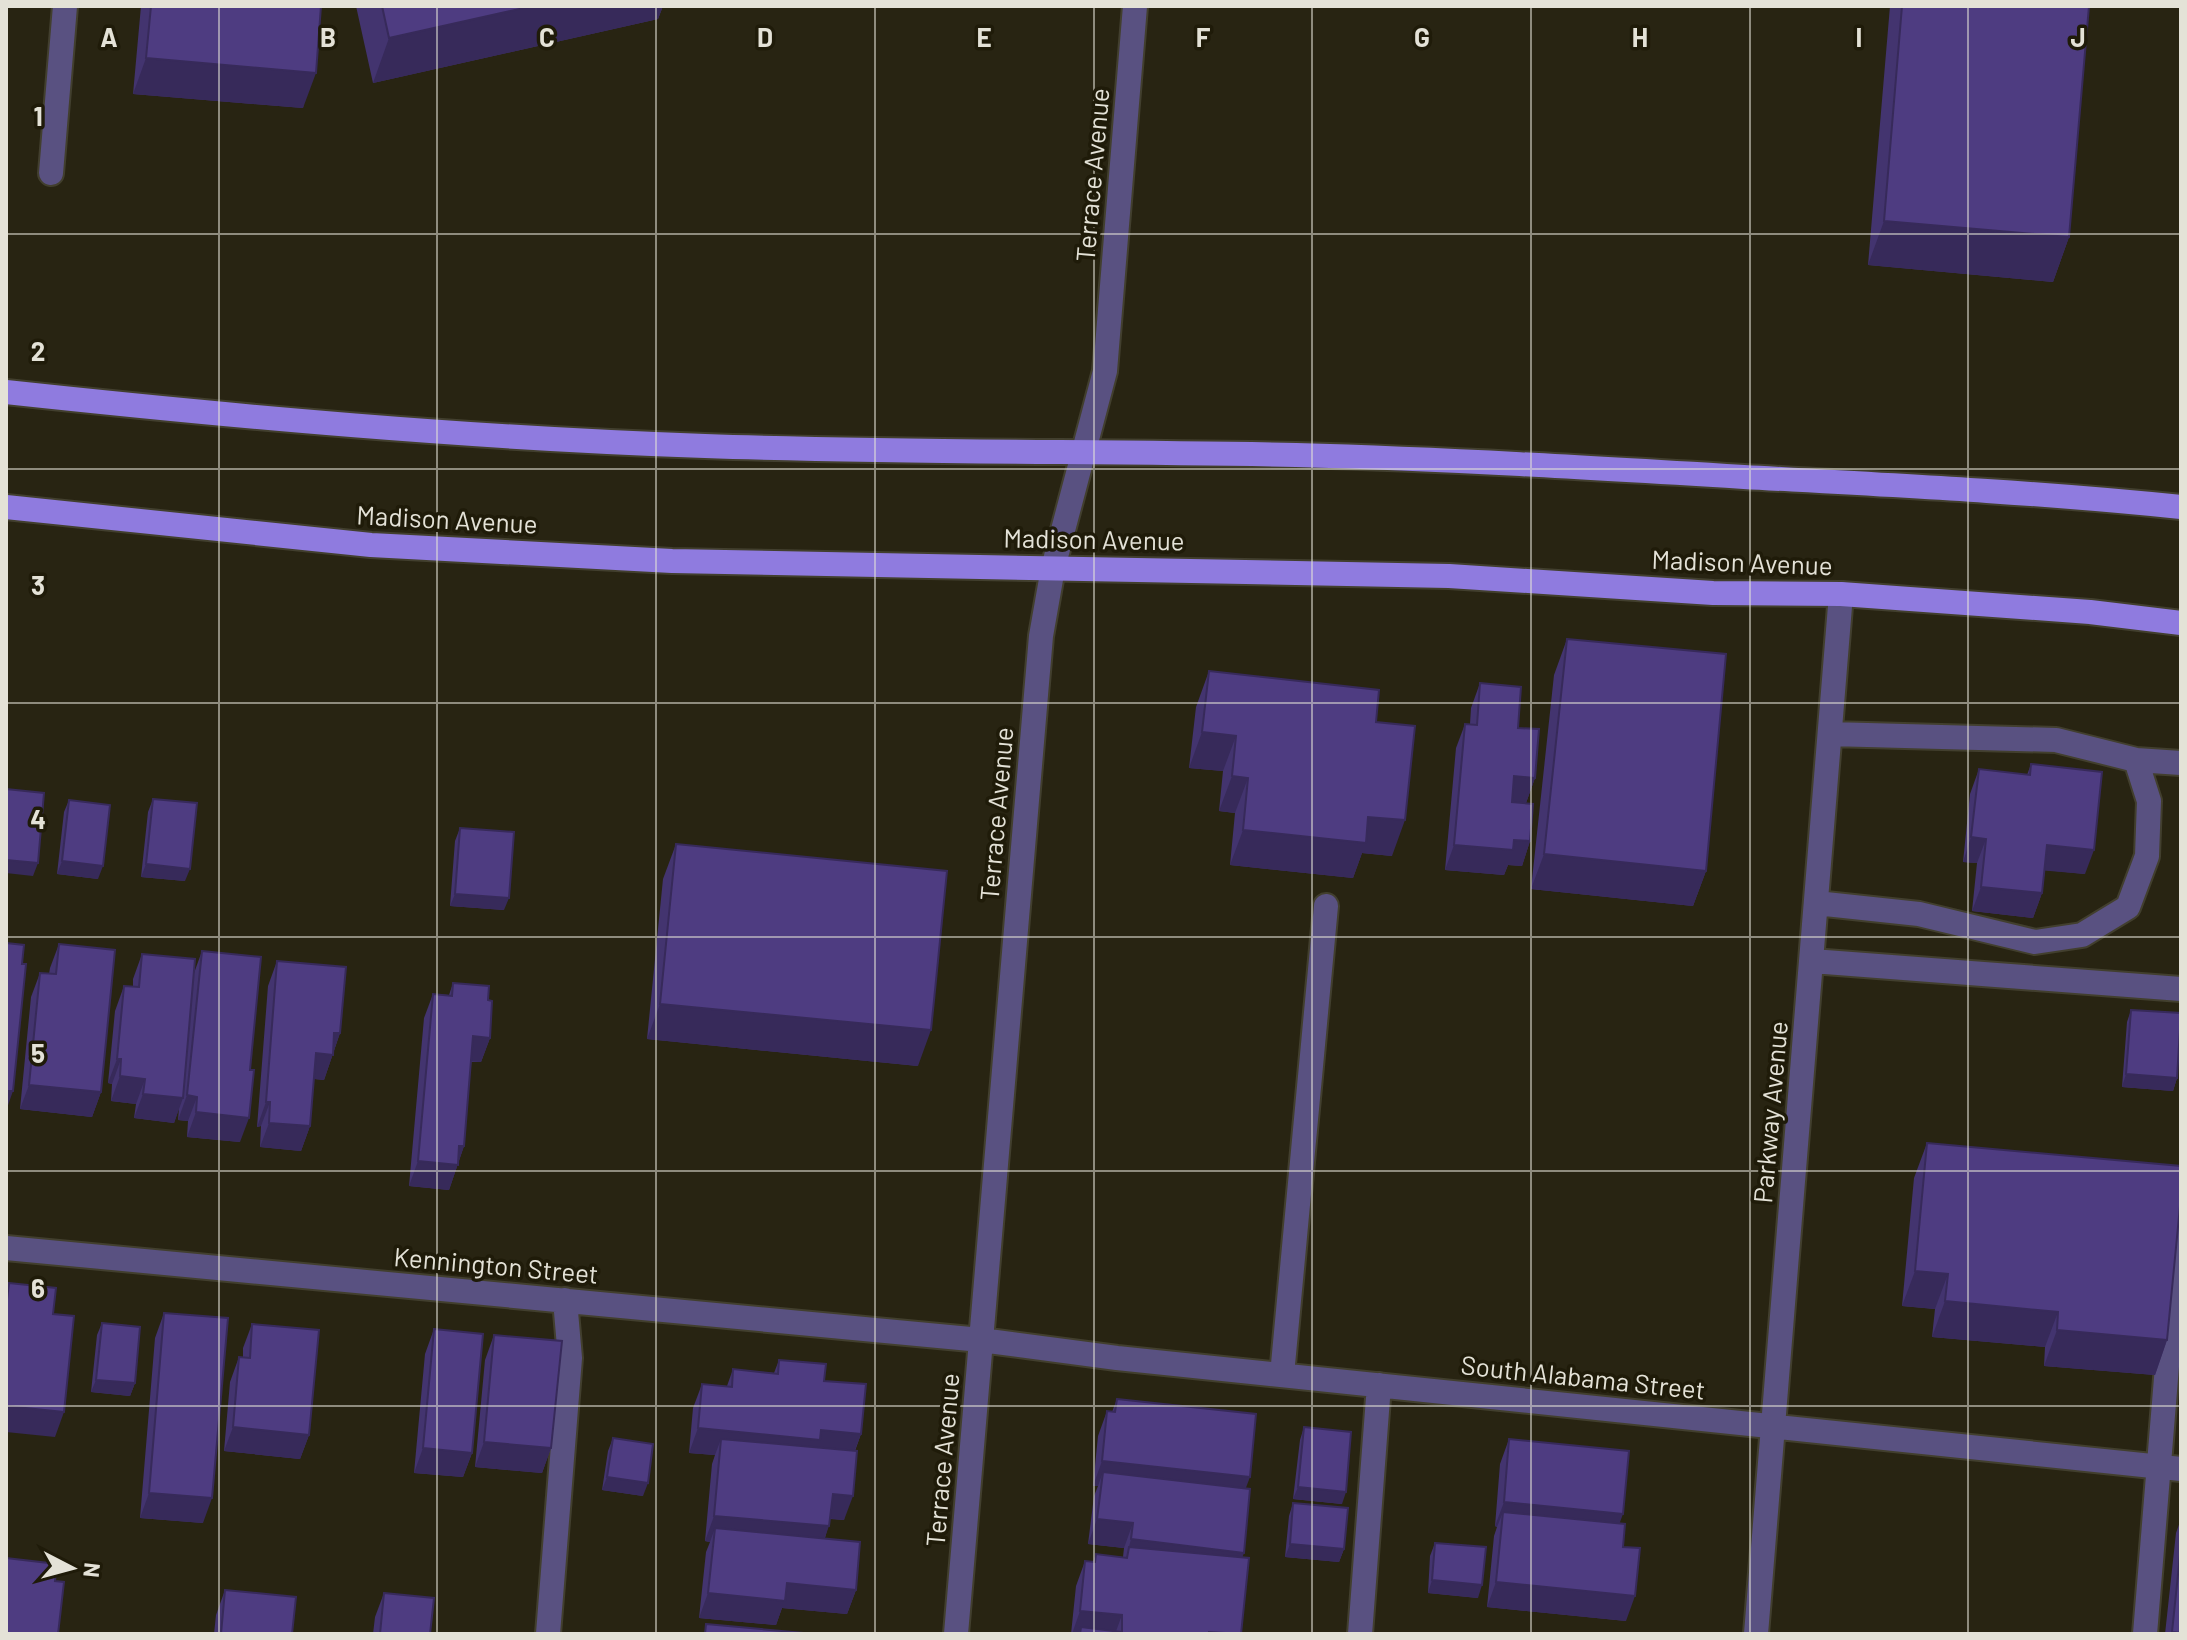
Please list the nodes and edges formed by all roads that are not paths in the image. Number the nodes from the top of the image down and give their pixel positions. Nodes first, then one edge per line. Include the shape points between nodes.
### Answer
1 (65, 6) edge
2 (1135, 6) edge
3 (51, 173) dead end
4 (6, 392) edge
5 (1082, 452) junction
6 (6, 507) edge
7 (2181, 507) edge
8 (1053, 568) junction
9 (1841, 594) junction
10 (2181, 623) edge
11 (1830, 734) junction
12 (2136, 760) junction
13 (2176, 762) edge
14 (2149, 801) junction
15 (1816, 903) junction
16 (1326, 906) dead end
17 (1812, 961) junction
18 (2181, 989) edge
19 (2181, 1196) edge
20 (6, 1248) edge
21 (565, 1300) junction
22 (981, 1340) junction
23 (1282, 1375) junction
24 (1379, 1385) junction
25 (1773, 1427) junction
26 (2170, 1468) edge
27 (548, 1634) edge
28 (956, 1634) edge
29 (1360, 1634) edge
30 (1756, 1634) edge
31 (2145, 1634) edge

1 - 3 street
2 - 5 street, Terrace Avenue via 1105,371
4 - 5 main road via 183,411 550,438 700,446
5 - 7 main road via 1521,463
5 - 8 street, Terrace Avenue
6 - 8 main road, Madison Avenue via 371,545 672,561
8 - 9 main road, Madison Avenue via 1449,576 1713,593
8 - 22 street, Terrace Avenue via 1031,743
9 - 10 main road, Madison Avenue
9 - 11 street, Parkway Avenue
11 - 12 street via 2056,740
11 - 15 street, Parkway Avenue
12 - 13 street
12 - 14 street
13 - 14 street
14 - 15 street via 2147,856 2128,907 2082,935 2035,942 1919,914
15 - 17 street, Parkway Avenue
16 - 23 street
17 - 18 street
17 - 25 street, Parkway Avenue
19 - 26 street
20 - 21 street, Kennington Street
21 - 22 street, Kennington Street
21 - 27 street via 570,1358
22 - 23 street, South Alabama Street
22 - 28 street, Terrace Avenue
23 - 24 street, South Alabama Street
24 - 25 street, South Alabama Street
24 - 29 street
25 - 26 street, South Alabama Street
25 - 30 street, Parkway Avenue
26 - 31 street

